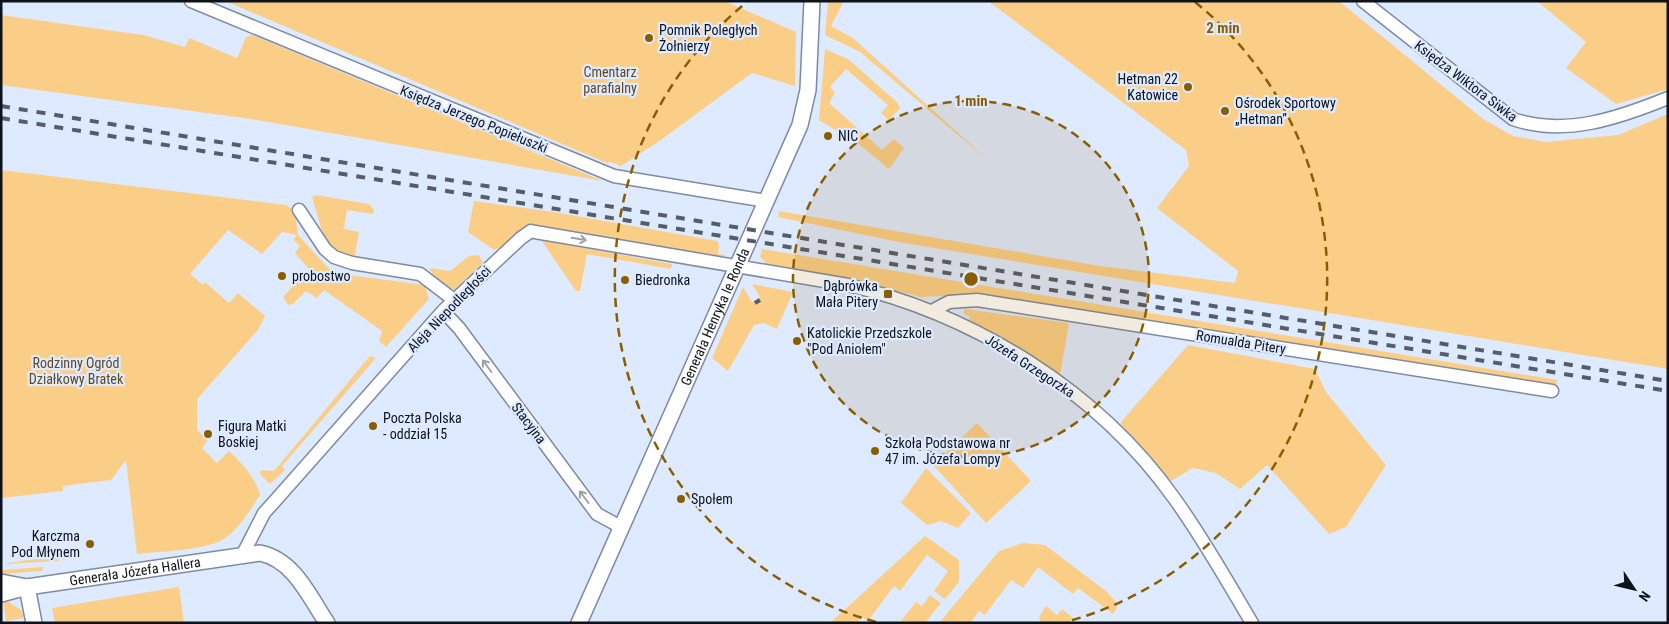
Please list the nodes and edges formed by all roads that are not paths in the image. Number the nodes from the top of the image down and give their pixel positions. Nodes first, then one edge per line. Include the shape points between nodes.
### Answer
1 (191, 1) edge
2 (812, 1) edge
3 (1363, 1) edge
4 (1668, 98) edge
5 (766, 201) junction
6 (299, 210) dead end
7 (737, 266) junction
8 (454, 300) junction
9 (443, 311) junction
10 (932, 311) junction
11 (1552, 391) dead end
12 (621, 527) junction
13 (243, 554) junction
14 (1, 582) edge
15 (27, 586) junction
16 (1, 594) edge
17 (34, 623) edge
18 (327, 623) edge
19 (579, 623) edge
20 (1252, 623) edge

1 - 5 street, Księdza Jerzego Popiełuszki via 614,176
2 - 5 street, Generała Henryka le Ronda via 806,108
3 - 4 street, Księdza Wiktora Siwka via 1512,119 1533,126 1554,128 1611,118
5 - 7 street, Generała Henryka le Ronda
6 - 8 street via 334,257 420,274
8 -> 7 street, Aleja Niepodległości via 531,231
7 - 10 street, Józefa Grzegorzka via 888,294
7 - 12 street, Generała Henryka le Ronda
8 - 9 street, Aleja Niepodległości
12 -> 9 street, Stacyjna via 596,514 459,328
9 - 13 street, Aleja Niepodległości via 264,513
10 - 11 street, Romualda Pitery via 949,302 977,300
10 - 20 street, Józefa Grzegorzka via 961,323 1024,359 1066,387 1110,427 1174,497
12 - 19 street, Generała Henryka le Ronda
13 - 15 street, Generała Józefa Hallera
13 - 18 street, Generała Józefa Hallera via 260,553 282,560
14 - 15 street, Generała Józefa Hallera
15 - 16 street, Generała Józefa Hallera
15 - 17 street

